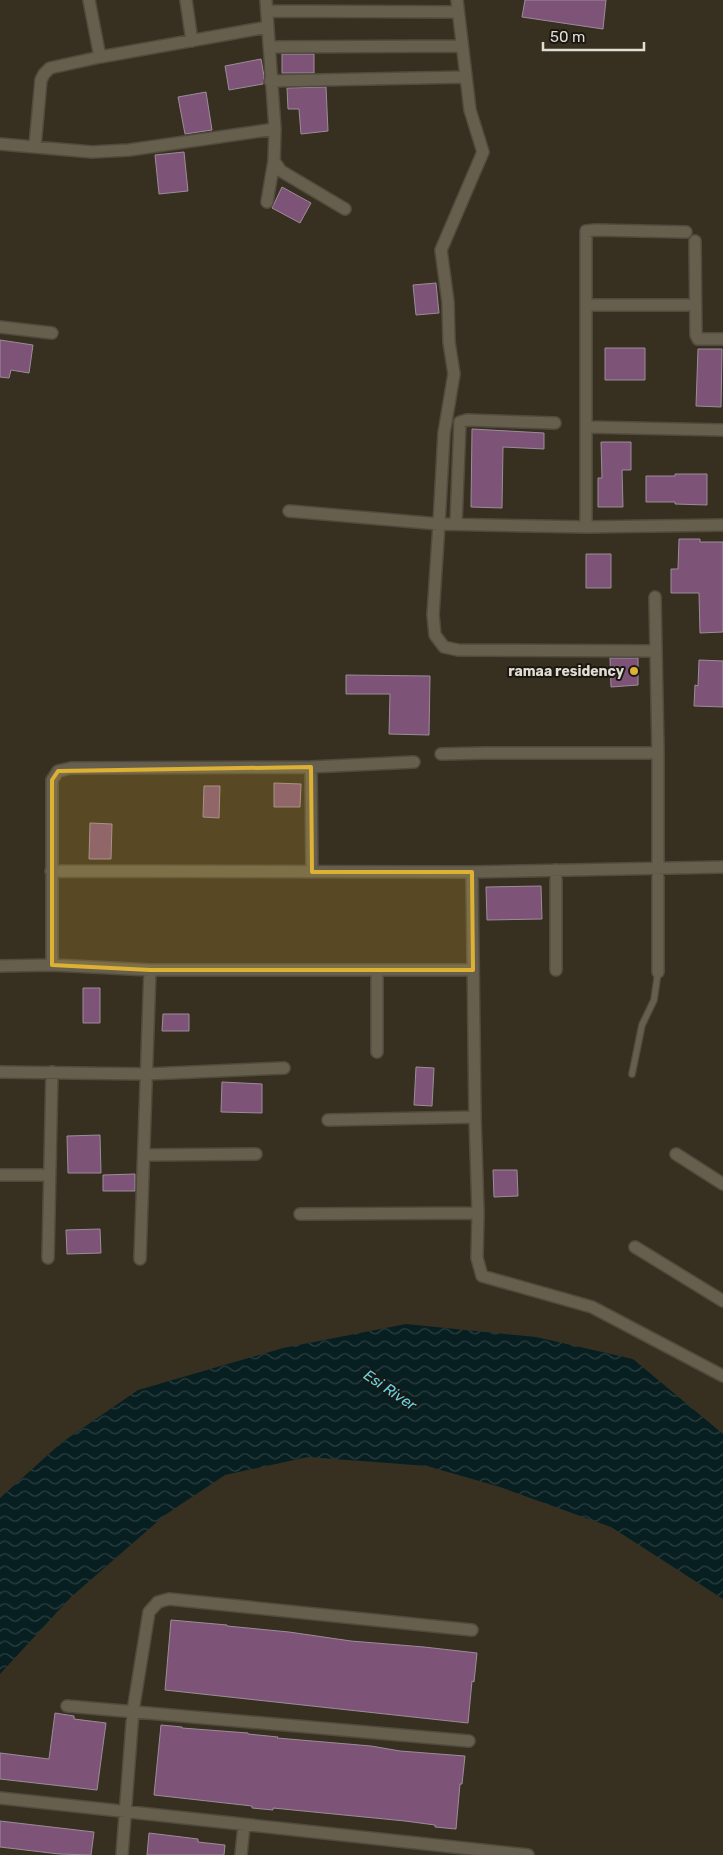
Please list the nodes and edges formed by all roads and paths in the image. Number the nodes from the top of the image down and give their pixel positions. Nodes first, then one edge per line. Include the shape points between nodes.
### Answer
1 (90, 0) edge
2 (186, 0) edge
3 (457, 0) edge
4 (266, 5) edge
5 (458, 12) junction
6 (268, 27) junction
7 (192, 41) junction
8 (269, 46) junction
9 (462, 46) junction
10 (100, 57) junction
11 (466, 77) junction
12 (270, 81) junction
13 (275, 129) junction
14 (0, 144) edge
15 (35, 146) junction
16 (274, 161) junction
17 (267, 202) dead end
18 (345, 209) dead end
19 (686, 232) dead end
20 (695, 241) dead end
21 (587, 305) junction
22 (688, 305) dead end
23 (0, 327) edge
24 (52, 333) dead end
25 (723, 338) edge
26 (555, 423) dead end
27 (587, 427) junction
28 (723, 430) edge
29 (289, 511) dead end
30 (439, 524) junction
31 (456, 524) junction
32 (723, 525) edge
33 (586, 527) junction
34 (655, 597) dead end
35 (656, 651) junction
36 (658, 753) junction
37 (441, 754) dead end
38 (414, 762) dead end
39 (311, 767) junction
40 (723, 867) edge
41 (659, 868) junction
42 (556, 870) junction
43 (51, 871) junction
44 (312, 872) junction
45 (472, 872) junction
46 (52, 965) junction
47 (0, 966) edge
48 (150, 970) junction
49 (377, 970) junction
50 (473, 970) junction
51 (556, 970) dead end
52 (658, 972) joint
53 (378, 1052) dead end
54 (284, 1068) dead end
55 (0, 1072) edge
56 (52, 1072) junction
57 (147, 1074) junction
58 (632, 1074) dead end
59 (475, 1117) junction
60 (328, 1120) dead end
61 (256, 1154) dead end
62 (676, 1154) dead end
63 (145, 1155) junction
64 (0, 1175) edge
65 (49, 1175) junction
66 (723, 1184) edge
67 (478, 1213) junction
68 (300, 1214) dead end
69 (635, 1247) dead end
70 (48, 1258) dead end
71 (140, 1259) dead end
72 (723, 1301) edge
73 (723, 1376) edge
74 (472, 1630) dead end
75 (67, 1706) dead end
76 (133, 1711) junction
77 (469, 1741) dead end
78 (0, 1798) edge
79 (126, 1811) junction
80 (244, 1825) junction
81 (122, 1855) edge
82 (241, 1855) edge
83 (528, 1855) edge

1 - 10 street
2 - 7 street
3 - 5 street
4 - 5 street
4 - 6 street
5 - 9 street
6 - 7 street
6 - 8 street
7 - 10 street
8 - 9 street
8 - 12 street
9 - 11 street
10 - 15 street via 50,68 44,74
11 - 12 street
11 - 30 street via 470,110 483,152 441,250 454,374 444,433
12 - 13 street
13 - 15 street via 129,150 92,152
13 - 16 street
14 - 15 street
16 - 17 street
16 - 18 street via 281,171
19 - 21 street via 586,231
20 - 25 street via 696,335 698,339
21 - 22 street
21 - 27 street
23 - 24 street
26 - 31 street via 460,422
27 - 28 street
27 - 33 street
29 - 30 street
30 - 31 street
30 - 35 street via 433,615 435,636 444,647 458,650
31 - 33 street
32 - 33 street
34 - 35 street
35 - 36 street
36 - 37 street
36 - 41 street
38 - 39 street
39 - 43 street via 71,768 58,771 52,780
39 - 44 street
40 - 41 street
41 - 42 street
41 - 52 street
42 - 45 street
42 - 51 street
43 - 44 street
43 - 46 street
44 - 45 street
45 - 50 street
46 - 47 street
46 - 48 street
48 - 49 street
48 - 57 street
49 - 50 street
49 - 53 street
50 - 59 street
52 - 58 lane via 654,1000 642,1025
54 - 57 street
55 - 56 street
56 - 57 street
56 - 65 street
57 - 63 street
59 - 60 street
59 - 67 street
61 - 63 street
62 - 66 street
63 - 71 street
64 - 65 street
65 - 70 street
67 - 68 street
67 - 73 street via 476,1258 482,1276 592,1307
69 - 72 street
74 - 76 street via 169,1599 158,1602 150,1612
75 - 76 street
76 - 77 street
76 - 79 street
78 - 79 street
79 - 80 street
79 - 81 street
80 - 82 street
80 - 83 street

